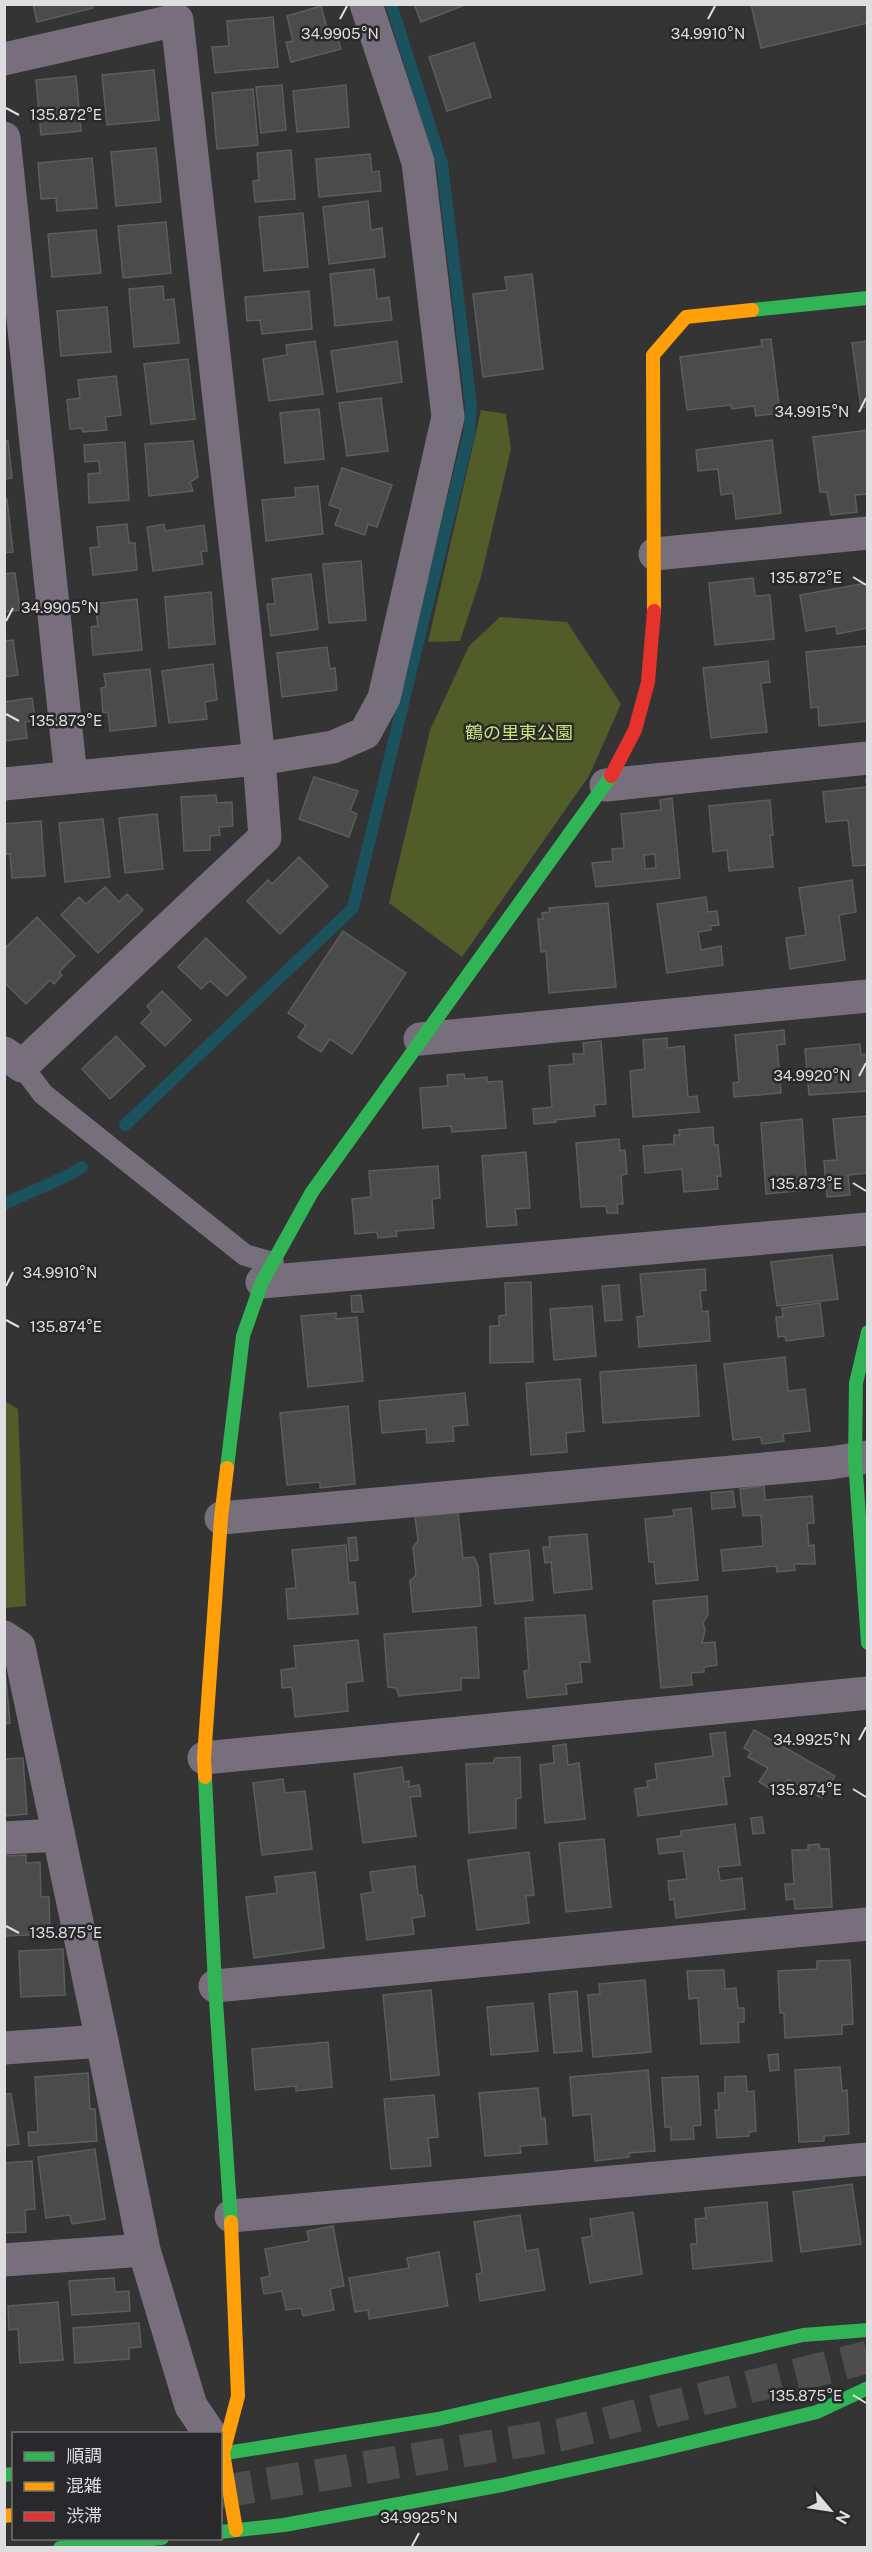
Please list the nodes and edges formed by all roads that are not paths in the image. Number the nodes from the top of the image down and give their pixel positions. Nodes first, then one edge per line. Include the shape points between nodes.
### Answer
1 (366, 4) edge
2 (4, 59) edge
3 (4, 138) edge
4 (867, 298) edge
5 (867, 533) edge
6 (654, 554) junction
7 (867, 758) edge
8 (260, 759) junction
9 (72, 777) junction
10 (4, 784) edge
11 (606, 785) junction
12 (867, 996) edge
13 (420, 1039) junction
14 (13, 1060) edge
15 (867, 1229) edge
16 (267, 1273) junction
17 (867, 1332) edge
18 (861, 1458) edge
19 (221, 1518) junction
20 (4, 1637) edge
21 (867, 1643) edge
22 (867, 1693) edge
23 (204, 1758) junction
24 (58, 1835) junction
25 (4, 1838) edge
26 (867, 1924) edge
27 (215, 1986) junction
28 (102, 2041) junction
29 (4, 2048) edge
30 (867, 2159) edge
31 (231, 2216) junction
32 (144, 2250) junction
33 (4, 2260) edge
34 (867, 2331) edge
35 (867, 2388) edge
36 (209, 2432) edge
37 (222, 2439) edge
38 (222, 2447) edge
39 (222, 2470) edge
40 (231, 2537) edge
41 (139, 2540) edge
42 (60, 2547) edge

1 - 8 street via 418,162 448,417 384,698 365,733 333,747
2 - 8 street via 177,20
3 - 9 street
4 - 6 street via 686,317 653,355
5 - 6 street
6 - 11 street via 654,628 648,682 634,730
7 - 11 street
8 - 9 street
8 - 14 street via 265,837
9 - 10 street
11 - 13 street
12 - 13 street
13 - 16 street via 312,1192
14 - 16 lane via 43,1094
15 - 16 street
16 - 19 street via 243,1336
17 - 18 street via 856,1383
18 - 19 street
18 - 21 street
19 - 23 street
20 - 24 street via 19,1647
22 - 23 street
23 - 27 street
24 - 25 street
24 - 28 street
26 - 27 street
27 - 31 street
28 - 29 street
28 - 32 street
30 - 31 street
31 - 37 street via 238,2396
32 - 33 street
32 - 36 street via 191,2406
34 - 38 street via 803,2335 438,2419
35 - 40 street via 817,2412 642,2454
39 - 40 street
41 - 42 street

